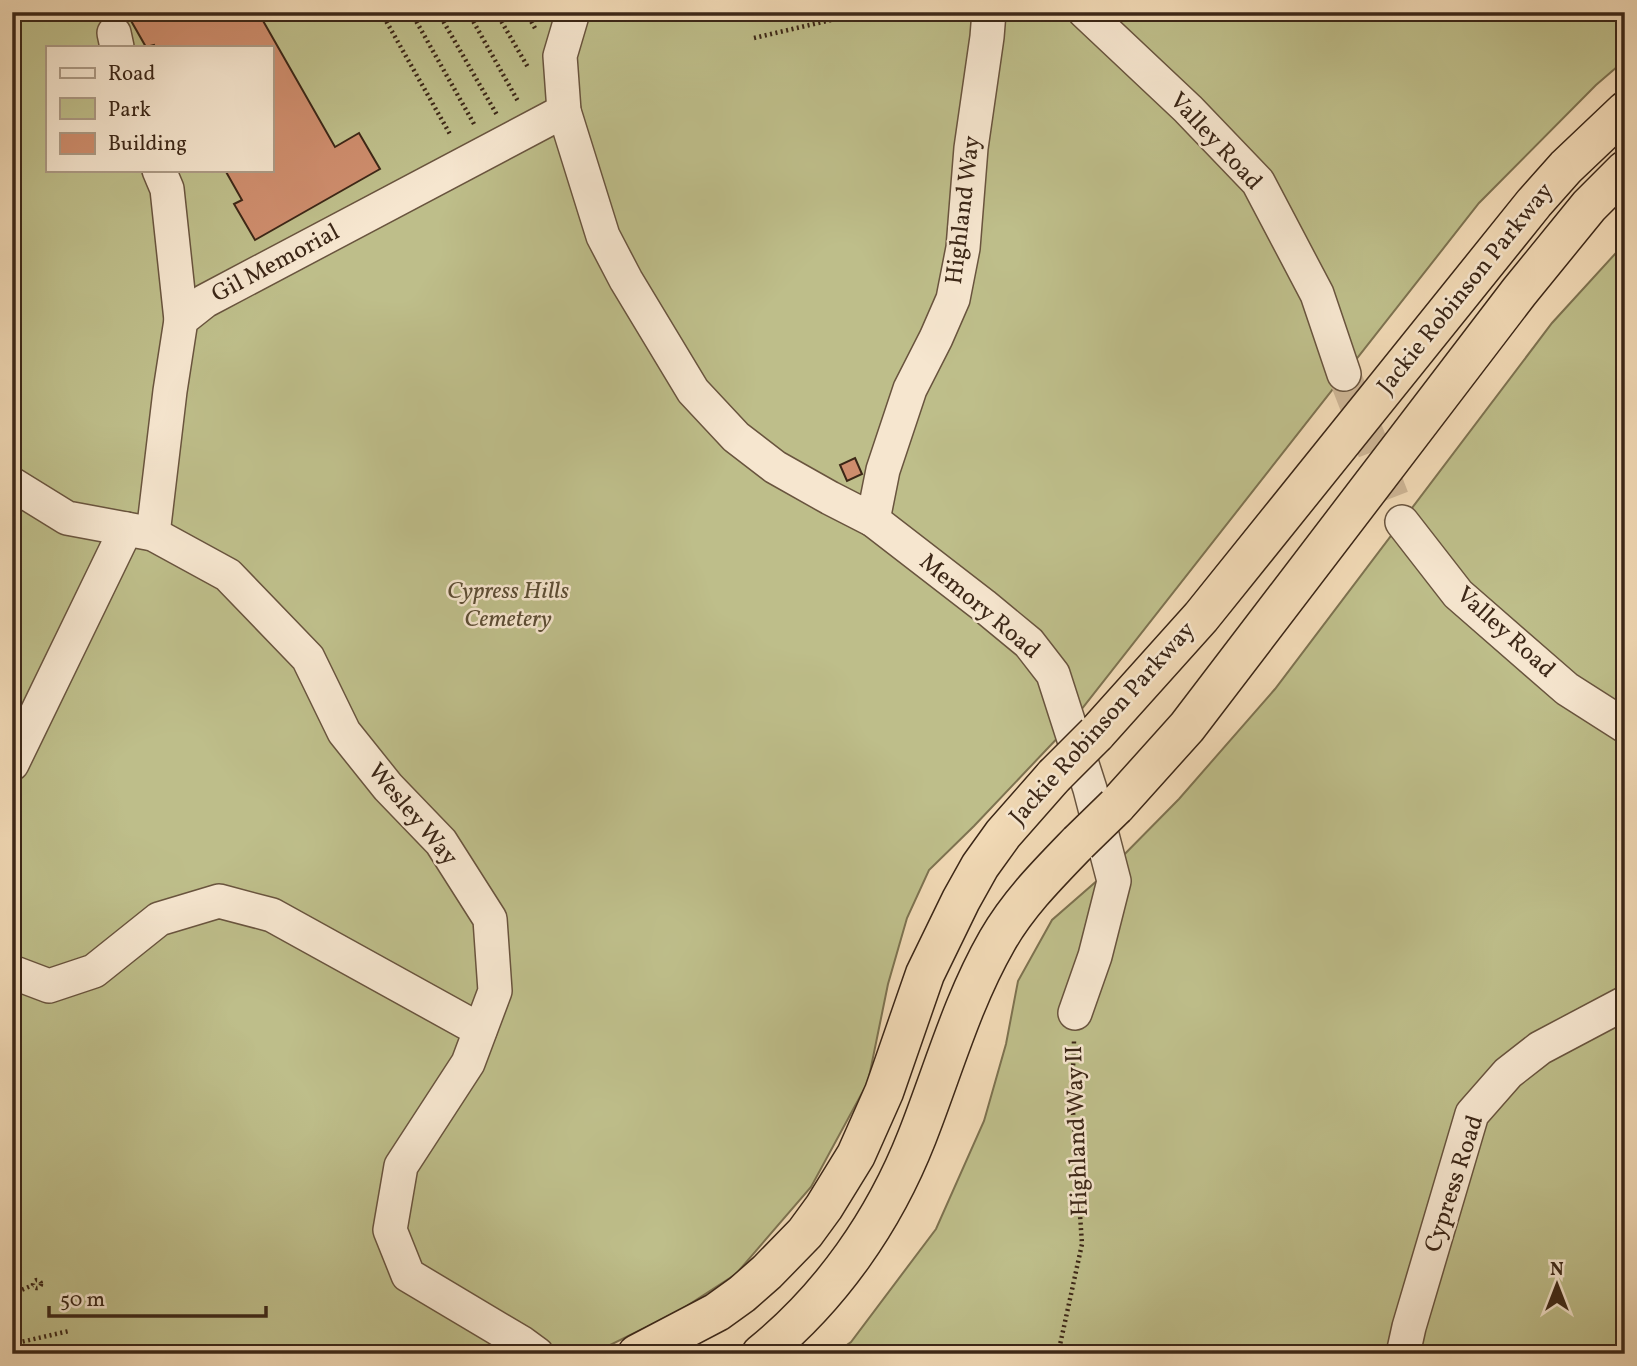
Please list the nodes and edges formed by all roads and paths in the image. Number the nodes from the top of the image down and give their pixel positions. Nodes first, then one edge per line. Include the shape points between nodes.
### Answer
1 (381, 12) edge
2 (411, 12) edge
3 (438, 12) edge
4 (468, 12) edge
5 (496, 12) edge
6 (573, 12) edge
7 (865, 12) edge
8 (989, 12) edge
9 (1085, 12) edge
10 (754, 38) dead end
11 (529, 70) dead end
12 (564, 111) junction
13 (1625, 111) edge
14 (500, 145) junction
15 (1625, 170) edge
16 (160, 172) edge
17 (181, 320) junction
18 (1343, 374) tunnel mouth
19 (12, 484) edge
20 (873, 520) junction
21 (1402, 522) tunnel mouth
22 (140, 531) junction
23 (1625, 726) edge
24 (12, 764) edge
25 (1103, 798) junction
26 (12, 972) edge
27 (1625, 1003) edge
28 (1075, 1013) joint
29 (480, 1030) junction
30 (12, 1131) edge
31 (12, 1137) edge
32 (33, 1285) dead end
33 (12, 1294) edge
34 (69, 1331) dead end
35 (12, 1344) edge
36 (87, 1351) dead end
37 (80, 1354) edge
38 (537, 1354) edge
39 (637, 1354) edge
40 (761, 1354) edge
41 (1058, 1354) edge
42 (1403, 1354) edge

1 - 14 path
2 - 14 path
3 - 14 path
4 - 14 path
5 - 11 path
6 - 12 lane, Memory Road via 560,56
7 - 10 path
8 - 20 lane, Highland Way via 963,248 953,299 910,389 883,470
9 - 18 lane, Valley Road via 1258,182 1317,294
12 - 14 lane, Gil Memorial
12 - 20 lane, Memory Road via 603,236 693,391 736,437 775,467
13 - 39 highway, Jackie Robinson Parkway, bridge via 1534,203 1201,617 1003,834 961,900 925,974 884,1092 856,1155 805,1233 742,1294
14 - 17 lane, Gil Memorial via 205,301
15 - 25 highway, Jackie Robinson Parkway via 1533,274 1195,718
16 - 17 lane via 167,189
17 - 22 lane
19 - 22 lane, Wesley Way via 67,518
20 - 25 lane, Memory Road via 1029,643 1053,674
21 - 23 lane, Valley Road via 1458,594 1567,689
22 - 24 lane
22 - 29 lane, Wesley Way via 228,575 308,658 344,732 441,842 490,919 495,991
25 - 28 lane, Highland Way II via 1114,881
25 - 40 highway, Jackie Robinson Parkway, bridge via 1078,844 1012,916 985,962 917,1138 867,1236 827,1290
26 - 29 lane via 49,986 83,975 159,919 219,901 272,915
27 - 42 lane, Cypress Road via 1540,1048 1508,1073 1472,1115
28 - 41 path, Highland Way II via 1072,1097 1082,1244
29 - 38 lane, Wesley Way via 468,1063 401,1166 390,1230 408,1275
30 - 31 path
32 - 33 path
34 - 35 path
36 - 37 path

